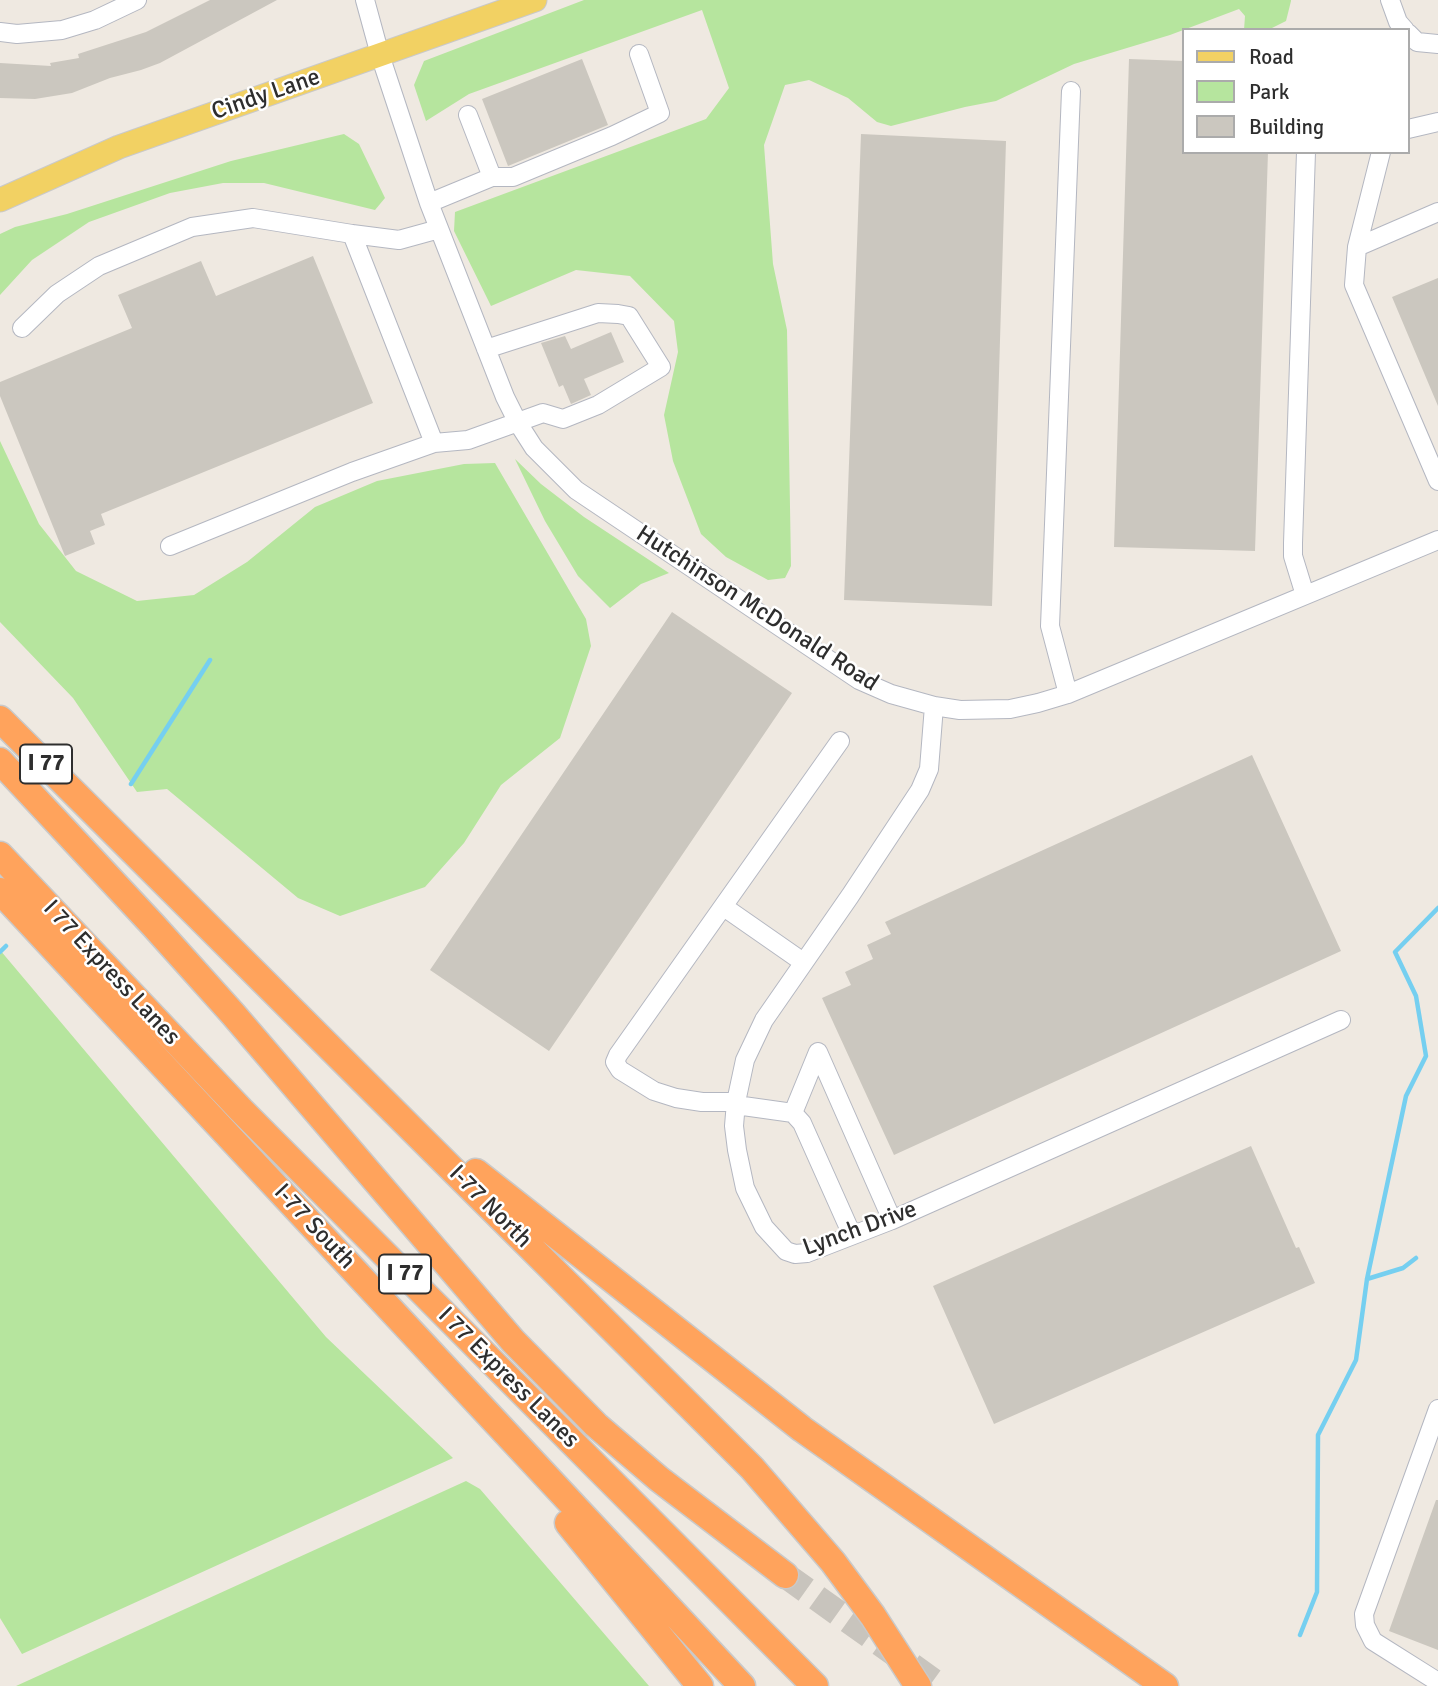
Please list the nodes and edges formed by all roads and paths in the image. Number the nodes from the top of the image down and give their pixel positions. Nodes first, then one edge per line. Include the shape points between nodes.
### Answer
1 (137, 0) edge
2 (365, 0) edge
3 (535, 0) edge
4 (1390, 0) edge
5 (1404, 28) edge
6 (0, 32) edge
7 (1410, 34) edge
8 (1438, 44) edge
9 (639, 54) dead end
10 (380, 55) junction
11 (1071, 91) dead end
12 (468, 115) dead end
13 (1438, 122) edge
14 (1410, 129) edge
15 (1306, 154) edge
16 (1380, 154) edge
17 (492, 177) junction
18 (0, 200) edge
19 (429, 203) junction
20 (1438, 212) edge
21 (439, 229) junction
22 (352, 234) junction
23 (1357, 247) junction
24 (22, 328) dead end
25 (486, 349) junction
26 (518, 423) junction
27 (434, 443) junction
28 (1438, 481) edge
29 (1438, 540) edge
30 (170, 546) dead end
31 (1305, 595) junction
32 (1068, 694) junction
33 (934, 706) junction
34 (0, 719) edge
35 (840, 741) dead end
36 (0, 761) edge
37 (0, 855) edge
38 (0, 891) edge
39 (724, 907) junction
40 (803, 962) junction
41 (1341, 1020) dead end
42 (373, 1091) junction
43 (736, 1103) junction
44 (793, 1112) junction
45 (892, 1220) junction
46 (852, 1235) junction
47 (426, 1347) junction
48 (1438, 1409) edge
49 (785, 1575) tunnel mouth
50 (1438, 1682) edge
51 (700, 1686) edge
52 (742, 1686) edge
53 (815, 1686) edge
54 (918, 1686) edge
55 (1165, 1686) edge

1 - 6 street via 62,30
2 - 10 street, Hutchinson McDonald Road
3 - 10 main road, Cindy Lane
4 - 5 street
7 - 8 street via 1417,42
9 - 17 street via 660,113 513,177
10 - 18 main road, Cindy Lane via 118,147
10 - 19 street, Hutchinson McDonald Road
11 - 32 street via 1050,626
12 - 17 street
13 - 14 street
15 - 31 street via 1293,543
16 - 23 street
17 - 19 street
19 - 21 street, Hutchinson McDonald Road
20 - 23 street
21 - 22 street via 399,240
21 - 25 street, Hutchinson McDonald Road
22 - 24 street via 253,218 192,228 99,266 57,294
22 - 27 street
23 - 28 street via 1354,285 1358,297
25 - 26 street, Hutchinson McDonald Road
25 - 26 street via 597,313 618,314 629,316 660,366 598,405 563,419 543,413
26 - 27 street via 468,440
26 - 33 street, Hutchinson McDonald Road via 534,448 576,490 859,680
27 - 30 street
29 - 31 street, Hutchinson McDonald Road
31 - 32 street, Hutchinson McDonald Road
32 - 33 street, Hutchinson McDonald Road via 1010,709
33 - 40 street, Lynch Drive via 929,769 920,790
34 - 42 highway, I-77 North / I 77
35 - 39 street
36 - 49 highway, I 77 Express Lanes / I 77 via 154,926 545,1374 659,1479
37 - 53 highway, I 77 Express Lanes / I 77 via 231,1100
38 - 47 highway, I-77 South / I 77
39 - 40 street
39 - 43 street via 615,1062 654,1091 702,1102
40 - 43 street, Lynch Drive via 764,1020 745,1060
41 - 45 street, Lynch Drive
42 - 54 highway, I-77 North / I 77 via 752,1468 873,1616
42 - 55 highway via 802,1429
43 - 44 street
43 - 46 street, Lynch Drive via 734,1126 745,1188 764,1227 786,1251 795,1254
44 - 45 street via 818,1052
44 - 46 street
45 - 46 street, Lynch Drive
47 - 51 highway
47 - 52 highway, I-77 South / I 77
48 - 50 street via 1364,1614 1373,1641

